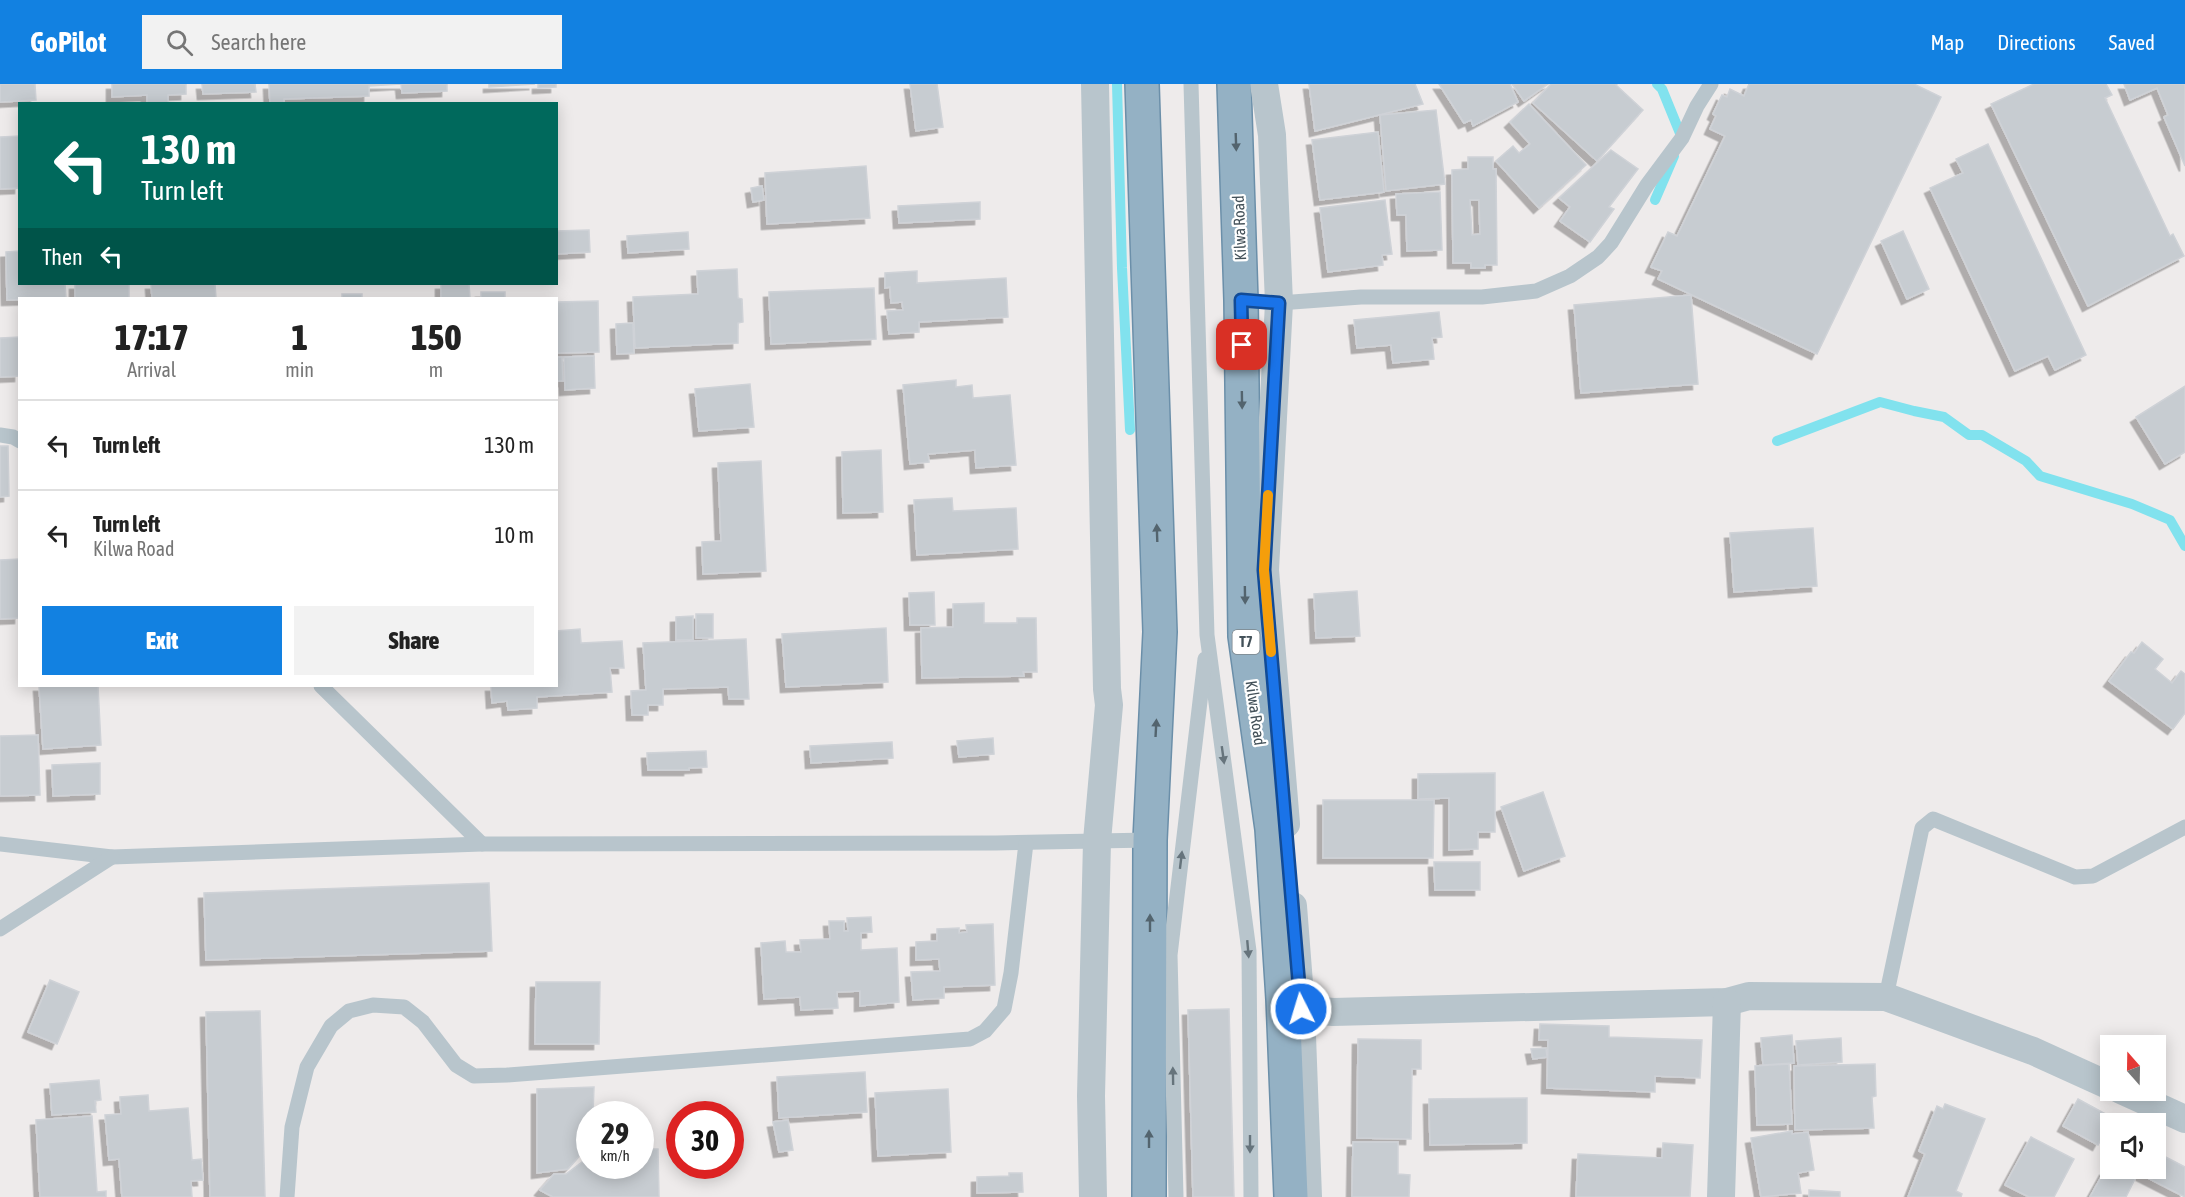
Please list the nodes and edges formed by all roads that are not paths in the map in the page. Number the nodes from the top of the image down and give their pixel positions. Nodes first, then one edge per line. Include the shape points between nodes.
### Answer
1 (1095, 84) edge
2 (1142, 84) edge
3 (1191, 84) edge
4 (1234, 84) edge
5 (1264, 84) edge
6 (1711, 84) edge
7 (1241, 300) junction
8 (1279, 303) junction
9 (0, 435) edge
10 (18, 440) edge
11 (1207, 635) junction
12 (322, 687) edge
13 (2185, 827) edge
14 (1150, 840) junction
15 (1097, 841) junction
16 (1026, 843) junction
17 (0, 844) edge
18 (482, 844) junction
19 (112, 857) junction
20 (0, 929) edge
21 (1886, 997) junction
22 (1727, 1002) junction
23 (1292, 1004) junction
24 (2100, 1081) edge
25 (2145, 1101) edge
26 (2185, 1119) edge
27 (287, 1197) edge
28 (1094, 1197) edge
29 (1149, 1197) edge
30 (1176, 1197) edge
31 (1251, 1197) edge
32 (1290, 1197) edge
33 (1308, 1197) edge
34 (1721, 1197) edge

1 - 15 street via 1108,705
14 -> 2 highway via 1160,632
3 - 11 lane
4 -> 7 highway, Kilwa Road / T7
5 - 8 street via 1272,135
6 - 8 lane via 1682,138 1611,243 1570,276 1536,291 1482,297 1361,297
7 - 8 lane
7 -> 23 highway, Kilwa Road / T7 via 1245,636
8 - 23 street via 1264,570
9 - 10 lane
30 -> 11 lane via 1170,955
11 -> 31 lane via 1249,951
12 - 18 lane
13 - 21 lane via 2092,876 2075,877 1933,819 1922,828
14 - 15 lane
29 -> 14 highway
15 - 16 lane
15 - 28 street via 1091,1096
16 - 18 lane
16 - 27 lane via 1004,1009 985,1031 970,1039 474,1076 456,1065 423,1022 404,1007 373,1005 349,1011 331,1026 307,1067 292,1127
17 - 19 lane
18 - 19 lane
19 - 20 lane
21 - 22 street via 1749,996
21 - 24 street via 2033,1051
22 - 23 street via 1334,1012
22 - 34 street
23 - 32 highway, Kilwa Road / T7
23 - 33 street
25 - 26 street

